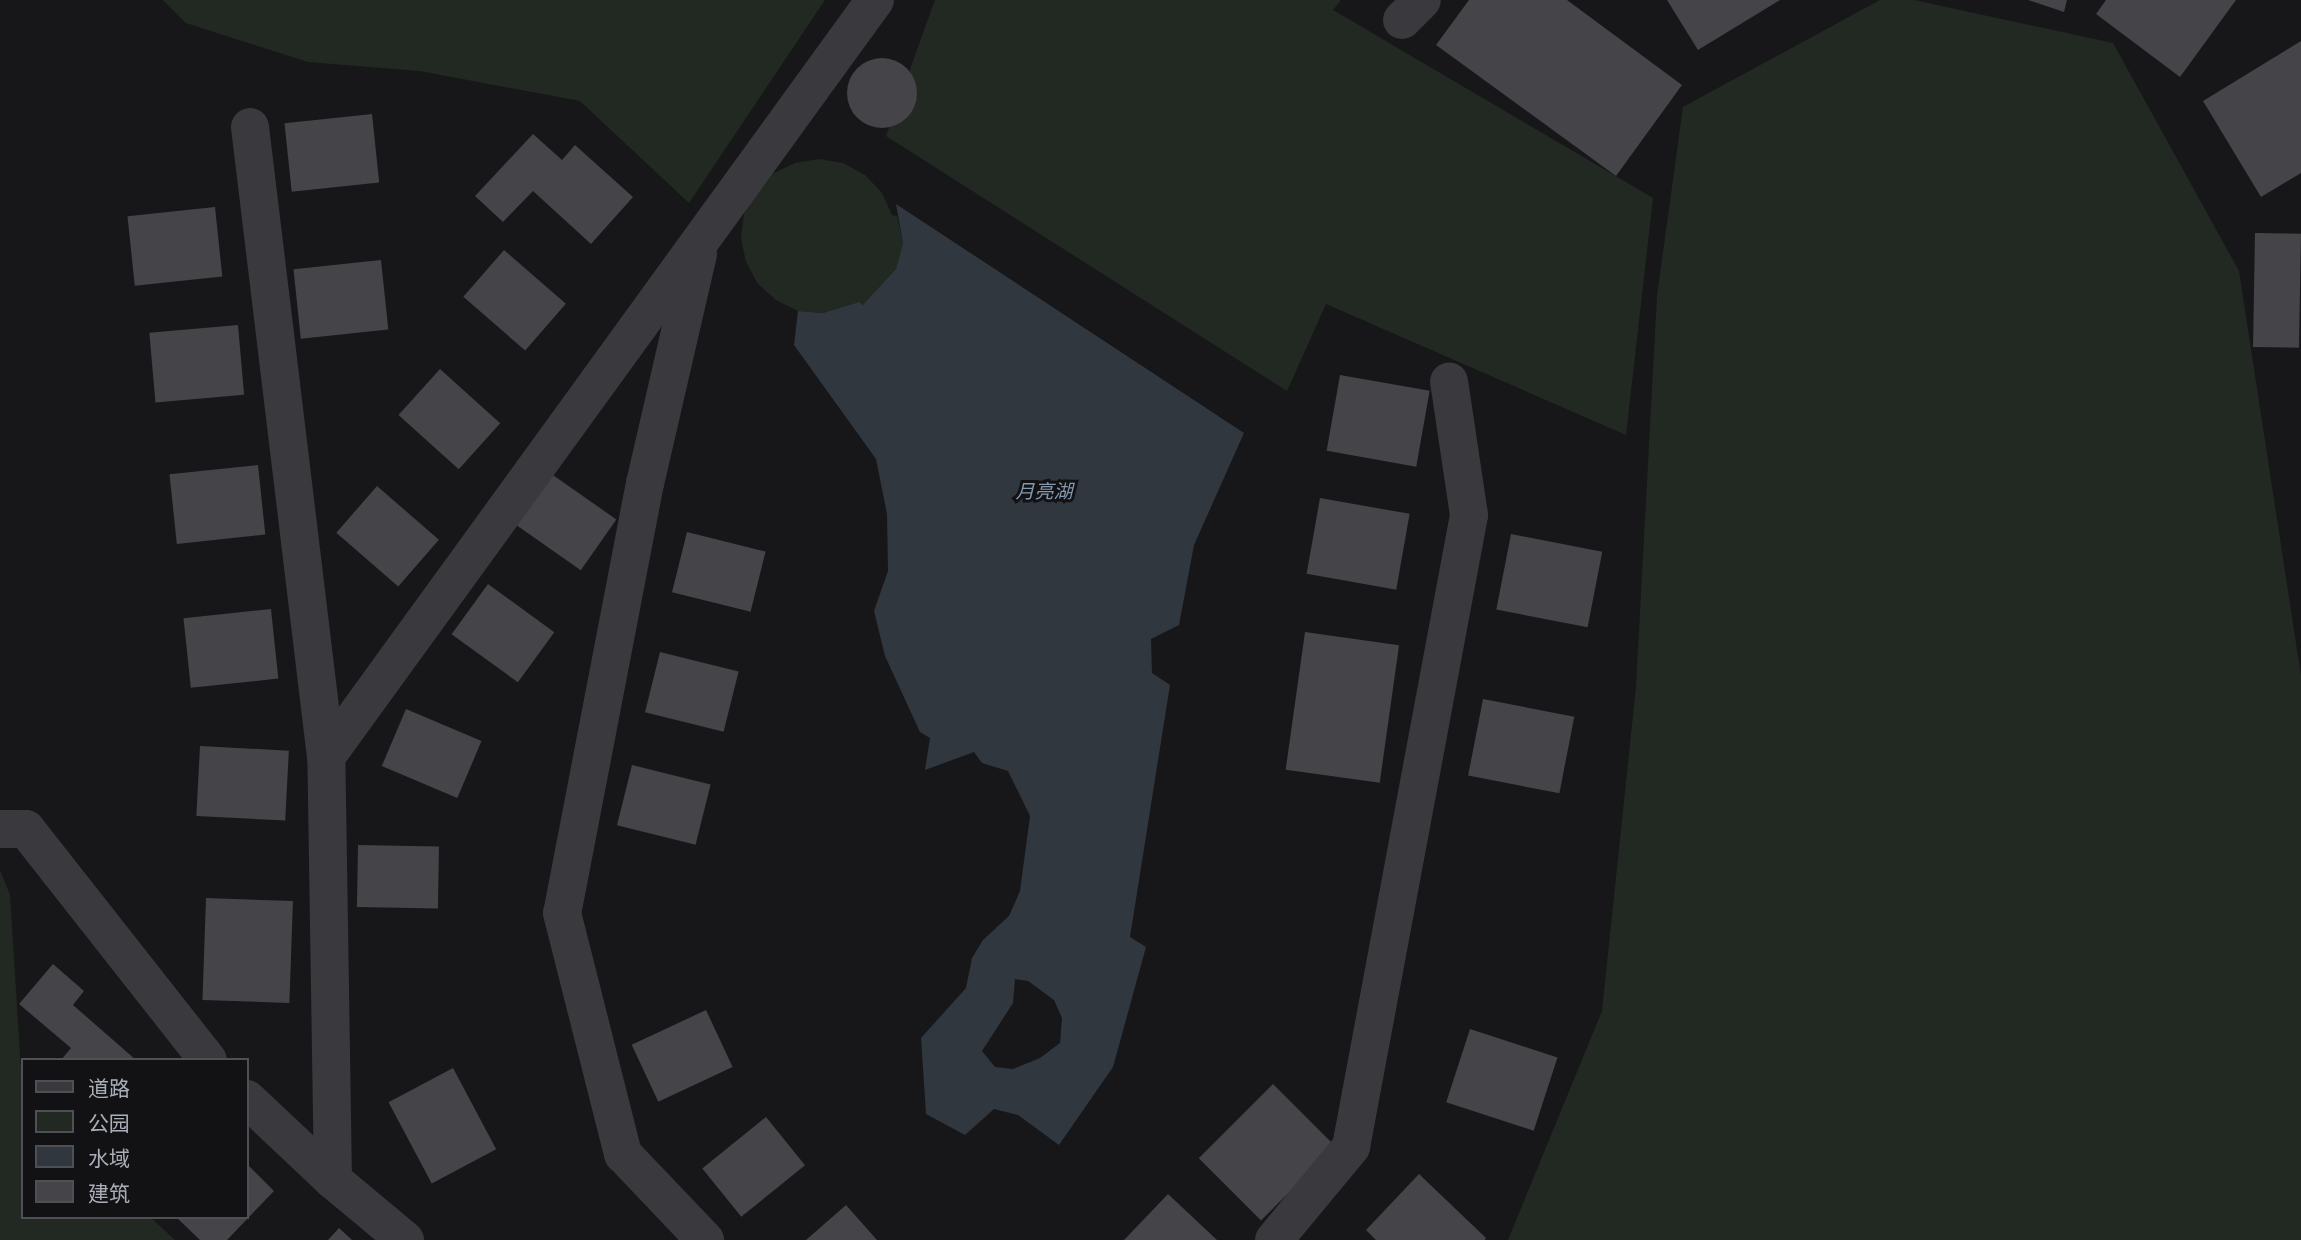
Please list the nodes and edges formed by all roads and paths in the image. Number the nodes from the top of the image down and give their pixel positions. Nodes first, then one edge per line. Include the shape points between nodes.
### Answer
1 (875, 0) edge
2 (250, 127) dead end
3 (702, 238) junction
4 (1449, 381) dead end
5 (326, 757) junction
6 (0, 829) edge
7 (206, 1058) edge
8 (248, 1100) edge
9 (333, 1180) junction
10 (405, 1240) edge
11 (705, 1240) edge
12 (1274, 1240) edge

1 - 3 street
2 - 5 street
3 - 5 street
3 - 11 street via 645,483 562,913 623,1154
4 - 12 street via 1469,515 1351,1147
5 - 9 street
6 - 7 street via 26,829
8 - 9 street
9 - 10 street

